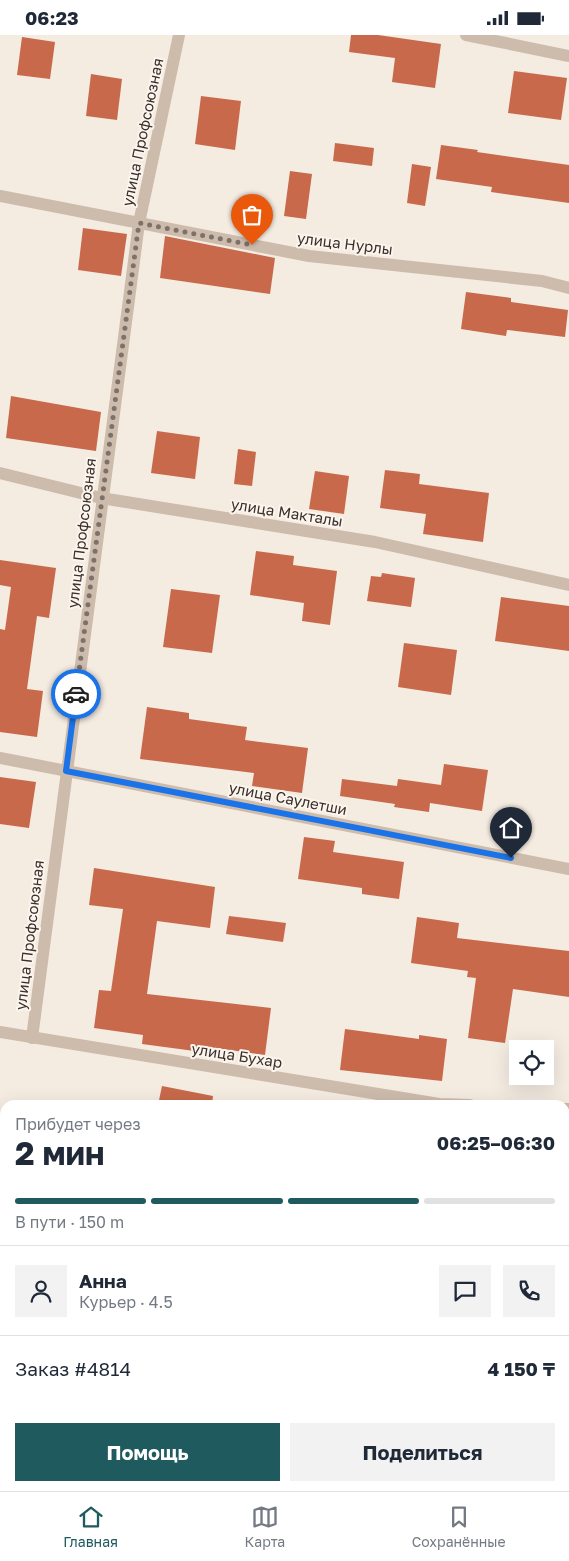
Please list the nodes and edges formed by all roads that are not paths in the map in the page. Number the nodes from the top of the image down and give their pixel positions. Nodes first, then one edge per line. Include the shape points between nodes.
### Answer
1 (179, 35) edge
2 (466, 35) edge
3 (569, 56) edge
4 (0, 196) edge
5 (139, 223) junction
6 (569, 288) edge
7 (0, 473) edge
8 (101, 498) junction
9 (569, 585) edge
10 (0, 758) edge
11 (66, 771) junction
12 (569, 869) edge
13 (0, 1032) edge
14 (32, 1038) junction
15 (414, 1100) edge

1 - 5 street, улица Профсоюзная
2 - 3 street
4 - 5 street, улица Нурлы
5 - 6 street, улица Нурлы via 309,256 542,281
5 - 8 street, улица Профсоюзная
7 - 8 street, улица Макталы
8 - 9 street, улица Макталы via 375,542
8 - 11 street, улица Профсоюзная
10 - 11 street, улица Саулетши
11 - 12 street, улица Саулетши
11 - 14 street, улица Профсоюзная
13 - 14 street, улица Бухар
14 - 15 street, улица Бухар

